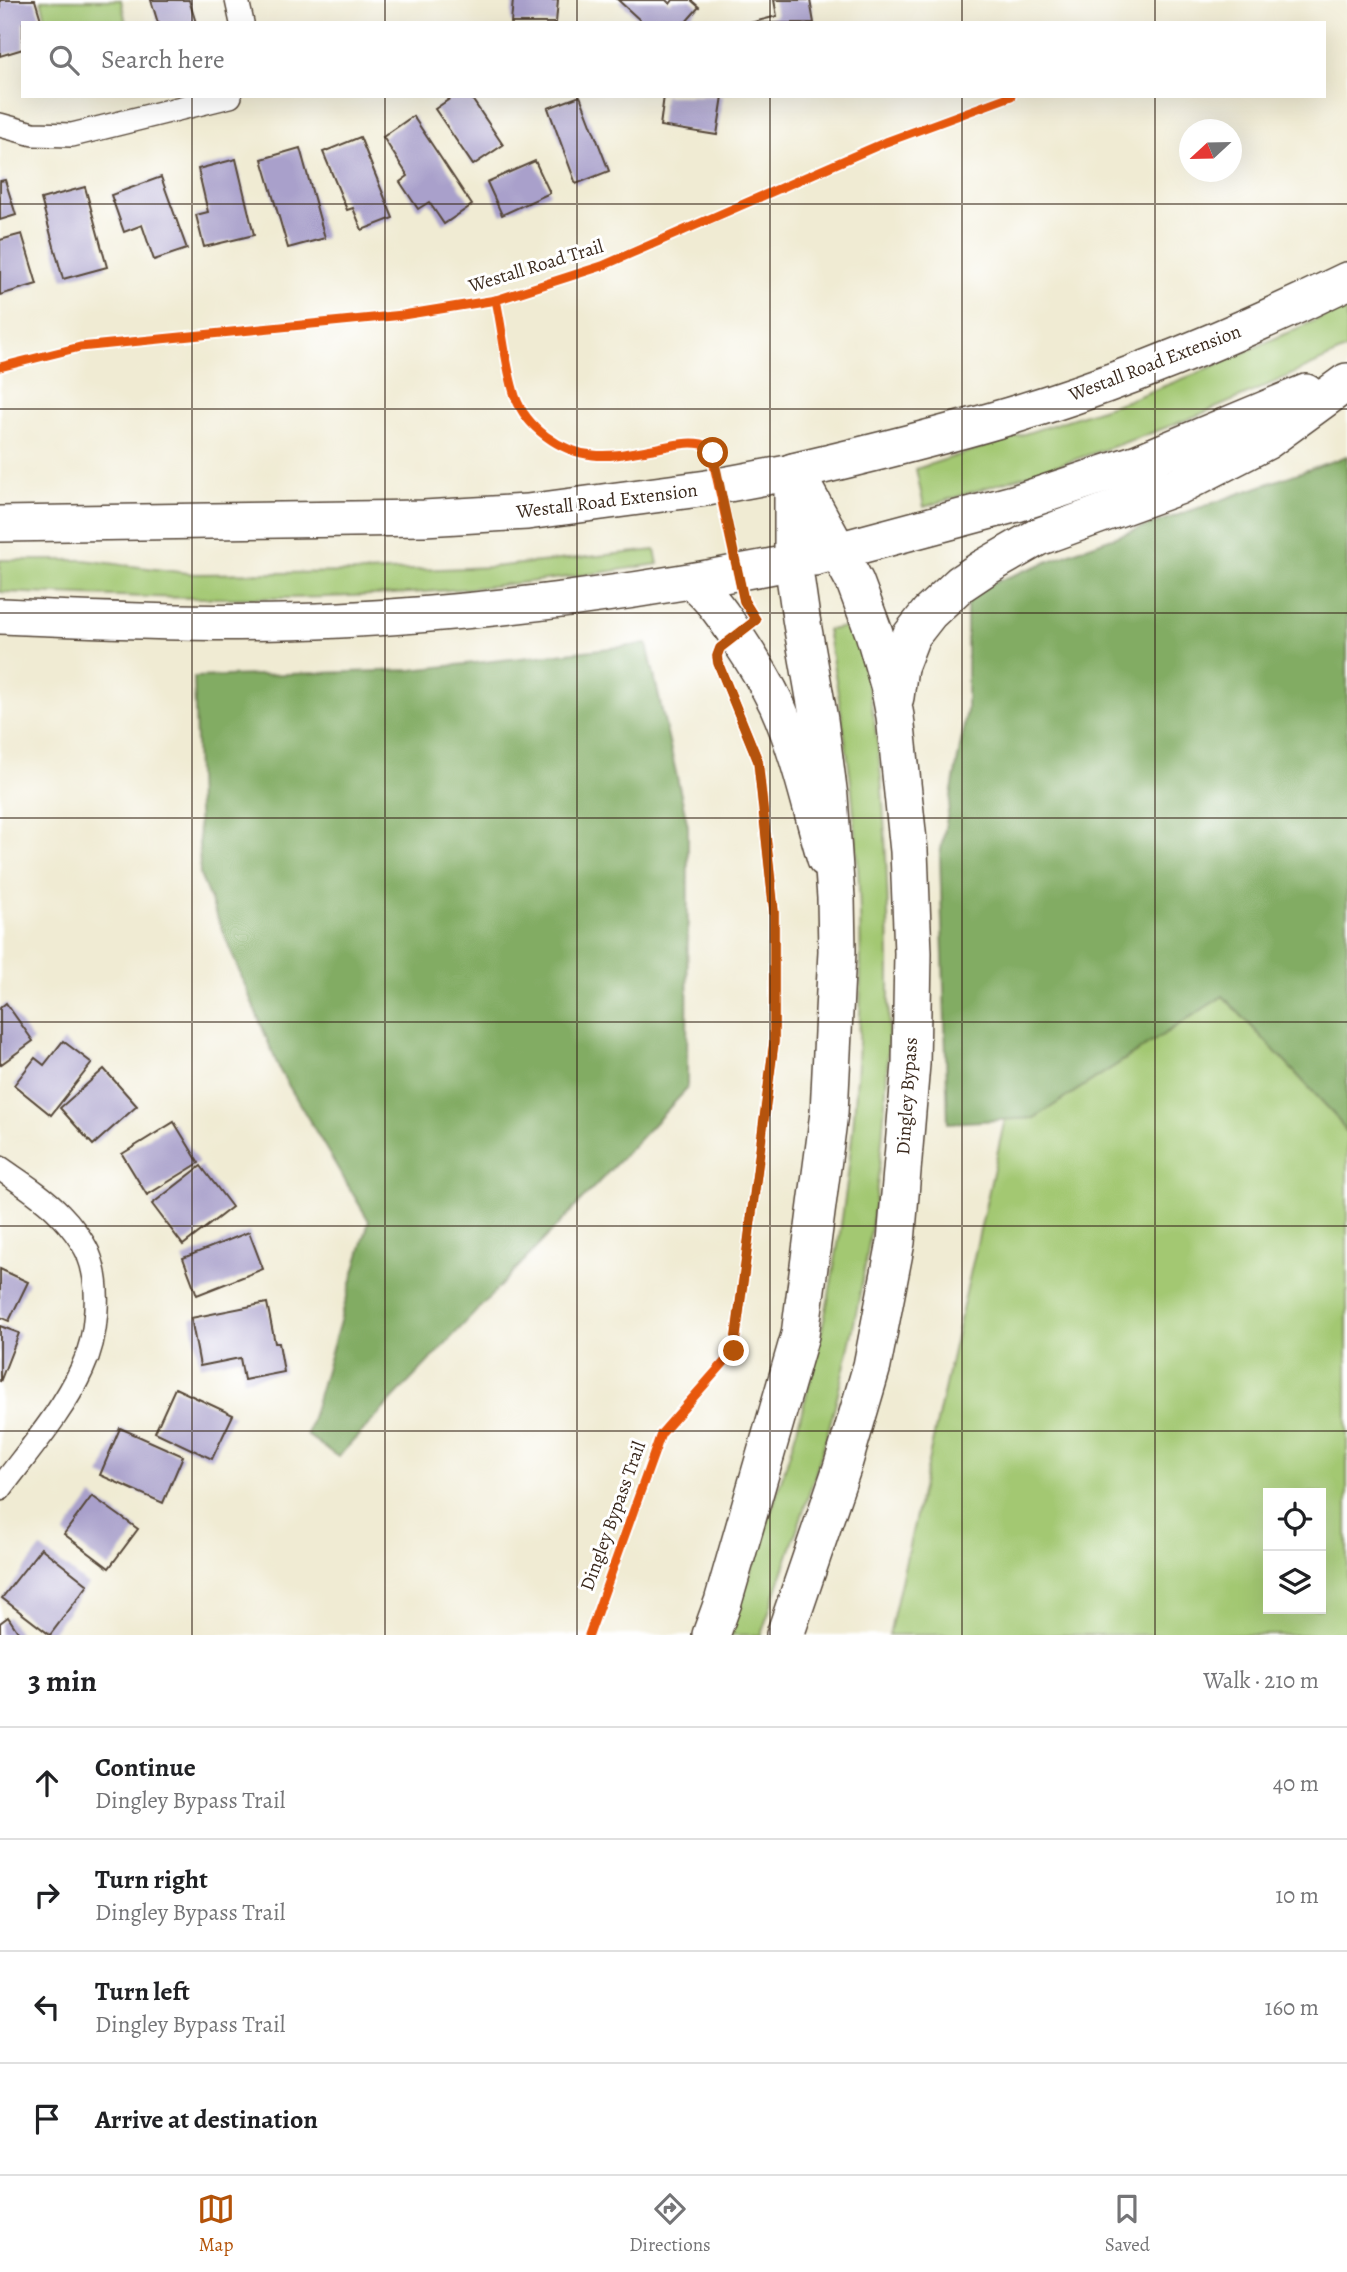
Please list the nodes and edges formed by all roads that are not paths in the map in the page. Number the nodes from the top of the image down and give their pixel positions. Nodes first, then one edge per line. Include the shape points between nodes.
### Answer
1 (237, 0) edge
2 (242, 21) edge
3 (222, 98) edge
4 (0, 125) edge
5 (1347, 281) edge
6 (1347, 374) edge
7 (1347, 383) edge
8 (794, 472) junction
9 (0, 524) edge
10 (839, 552) junction
11 (793, 562) junction
12 (692, 582) junction
13 (0, 615) edge
14 (895, 716) junction
15 (836, 898) junction
16 (0, 1168) edge
17 (0, 1489) edge
18 (711, 1635) edge
19 (785, 1635) edge

1 - 2 street
3 - 4 street via 72,135 33,134
5 - 8 highway, Westall Road Extension via 1184,354 1092,389 930,439
6 - 10 highway via 1138,463 1017,503
7 - 14 highway via 1266,441 1178,486 1038,537 960,584 929,612 904,650 896,681
8 - 9 main road, Westall Road Extension via 527,512 424,518
8 - 10 highway, Dingley Bypass
8 - 11 highway
10 - 11 highway
10 - 14 highway, Dingley Bypass via 874,633
11 - 12 main road
11 - 15 highway via 829,797
12 - 13 main road via 521,606 339,620
12 - 15 main road via 727,621 777,705
14 - 19 highway, Dingley Bypass via 909,851 913,953 911,1064 896,1242 872,1366
15 - 18 highway via 829,1114 800,1335
16 - 17 street via 41,1197 77,1236 88,1254 97,1305 83,1368 62,1406

